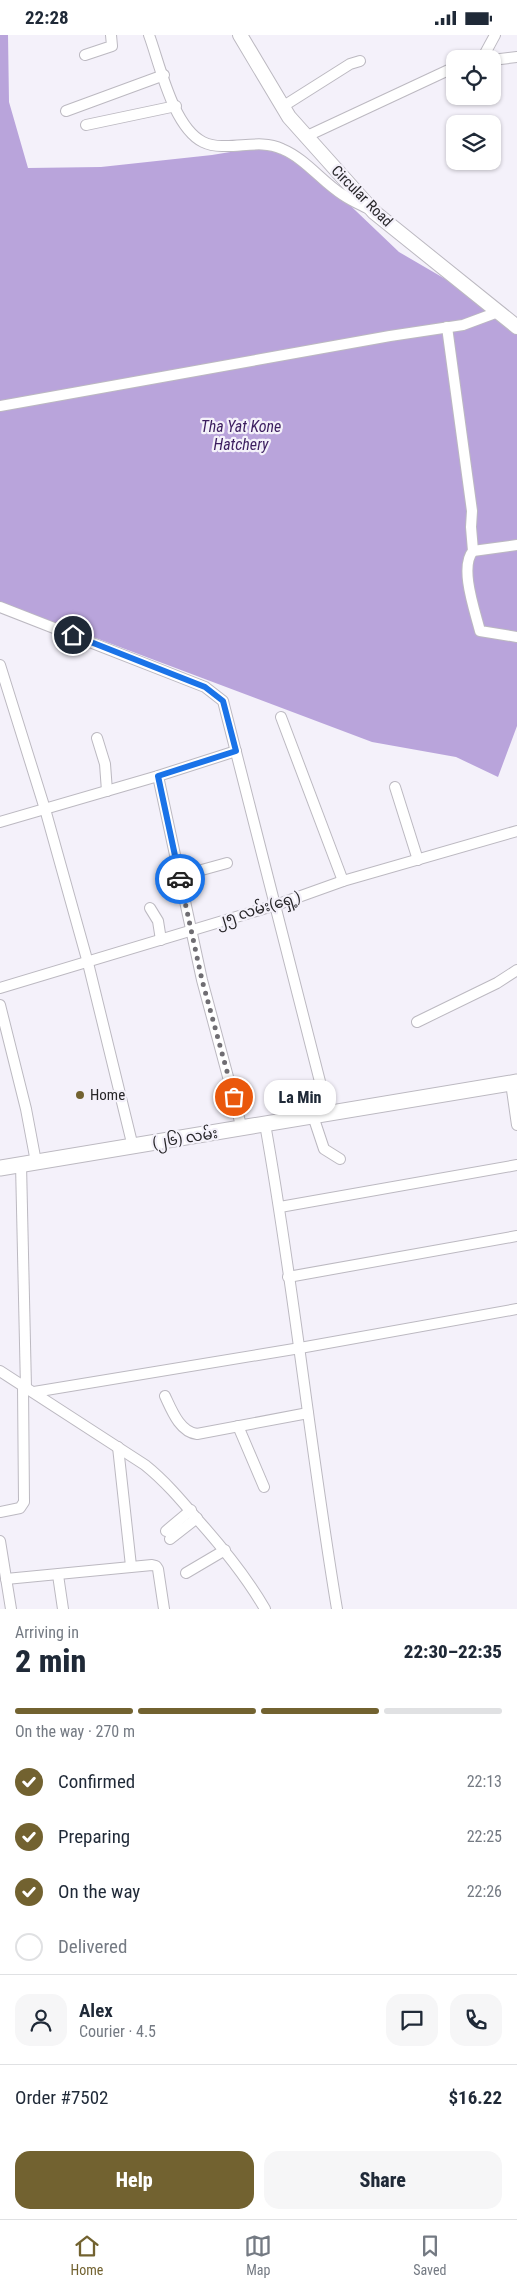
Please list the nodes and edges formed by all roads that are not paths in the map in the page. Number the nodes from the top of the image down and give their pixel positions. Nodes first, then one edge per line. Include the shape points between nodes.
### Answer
1 (111, 35) edge
2 (149, 35) edge
3 (240, 35) edge
4 (495, 35) edge
5 (487, 50) edge
6 (86, 55) dead end
7 (517, 57) edge
8 (501, 59) edge
9 (360, 61) dead end
10 (446, 71) edge
11 (164, 75) junction
12 (176, 106) junction
13 (282, 107) junction
14 (66, 111) dead end
15 (86, 125) dead end
16 (305, 137) junction
17 (374, 212) junction
18 (498, 313) junction
19 (447, 327) junction
20 (517, 327) edge
21 (0, 406) edge
22 (517, 545) edge
23 (473, 551) junction
24 (0, 607) edge
25 (517, 637) edge
26 (0, 665) edge
27 (282, 717) dead end
28 (97, 739) dead end
29 (236, 751) junction
30 (158, 776) junction
31 (395, 787) dead end
32 (107, 791) junction
33 (45, 809) junction
34 (0, 822) edge
35 (517, 831) edge
36 (418, 860) junction
37 (227, 863) dead end
38 (180, 876) junction
39 (343, 881) junction
40 (276, 905) junction
41 (150, 908) dead end
42 (191, 930) junction
43 (161, 939) junction
44 (88, 963) junction
45 (517, 970) edge
46 (0, 988) edge
47 (0, 1005) edge
48 (417, 1022) dead end
49 (514, 1082) edge
50 (321, 1115) junction
51 (265, 1124) junction
52 (517, 1125) edge
53 (242, 1129) junction
54 (133, 1147) junction
55 (340, 1159) dead end
56 (29, 1163) junction
57 (517, 1165) edge
58 (0, 1168) edge
59 (280, 1207) junction
60 (517, 1236) edge
61 (288, 1277) junction
62 (517, 1309) edge
63 (300, 1348) junction
64 (0, 1371) edge
65 (27, 1389) junction
66 (165, 1396) dead end
67 (308, 1413) junction
68 (238, 1426) junction
69 (118, 1447) junction
70 (264, 1487) dead end
71 (0, 1512) edge
72 (194, 1514) junction
73 (168, 1535) dead end
74 (0, 1541) edge
75 (225, 1550) junction
76 (131, 1566) junction
77 (186, 1573) dead end
78 (58, 1575) junction
79 (4, 1586) edge
80 (11, 1609) edge
81 (63, 1609) edge
82 (164, 1609) edge
83 (264, 1609) edge
84 (337, 1609) edge

1 - 6 street via 112,47
2 - 11 street
3 - 13 street, Circular Road
4 - 5 street
7 - 8 street
9 - 13 street
10 - 16 street
11 - 12 street
11 - 14 street
12 - 15 street
12 - 17 street via 188,131 203,142 225,146 264,144 282,149 300,159 343,195
13 - 16 street, Circular Road
16 - 17 street, Circular Road
17 - 18 street, Circular Road
18 - 19 street
18 - 20 street, Circular Road
19 - 21 street
19 - 23 street via 472,511
22 - 23 street
23 - 25 street via 467,560 472,604 480,631
24 - 29 street via 205,687 223,701
26 - 33 street
27 - 39 street
28 - 32 street via 105,764
29 - 30 street
29 - 40 street
30 - 32 street
30 - 38 street
31 - 36 street
32 - 33 street
33 - 34 street
33 - 44 street
35 - 36 street, ၂၅ လမ်း(ရှေ့)
36 - 39 street, ၂၅ လမ်း(ရှေ့)
37 - 38 street
38 - 42 street
39 - 40 street, ၂၅ လမ်း(ရှေ့)
40 - 42 street, ၂၅ လမ်း(ရှေ့)
40 - 50 street
41 - 43 street via 158,921
42 - 43 street, ၂၅ လမ်း(ရှေ့)
42 - 53 street
43 - 44 street, ၂၅ လမ်း(ရှေ့)
44 - 46 street, ၂၅ လမ်း(ရှေ့)
44 - 54 street
45 - 48 street
47 - 56 street via 26,1109
49 - 50 main road, (၂၆) လမ်း
49 - 52 street
50 - 51 main road, (၂၆) လမ်း
50 - 55 street via 324,1149
51 - 53 main road, (၂၆) လမ်း
51 - 59 street
53 - 54 main road, (၂၆) လမ်း
54 - 56 main road, (၂၆) လမ်း
56 - 58 main road, (၂၆) လမ်း
56 - 65 street
57 - 59 street
59 - 61 street
60 - 61 street
61 - 63 street
62 - 63 street
63 - 65 street
63 - 67 street
64 - 65 street
65 - 69 street
65 - 71 street via 24,1502 20,1508
66 - 68 street via 175,1416 191,1433
67 - 68 street
67 - 84 street
68 - 70 street
69 - 72 street via 162,1479
69 - 76 street
72 - 73 street
72 - 75 street
74 - 79 street
75 - 77 street
75 - 83 street via 244,1574
76 - 78 street
76 - 82 street via 156,1566
78 - 79 street
78 - 81 street
79 - 80 street

